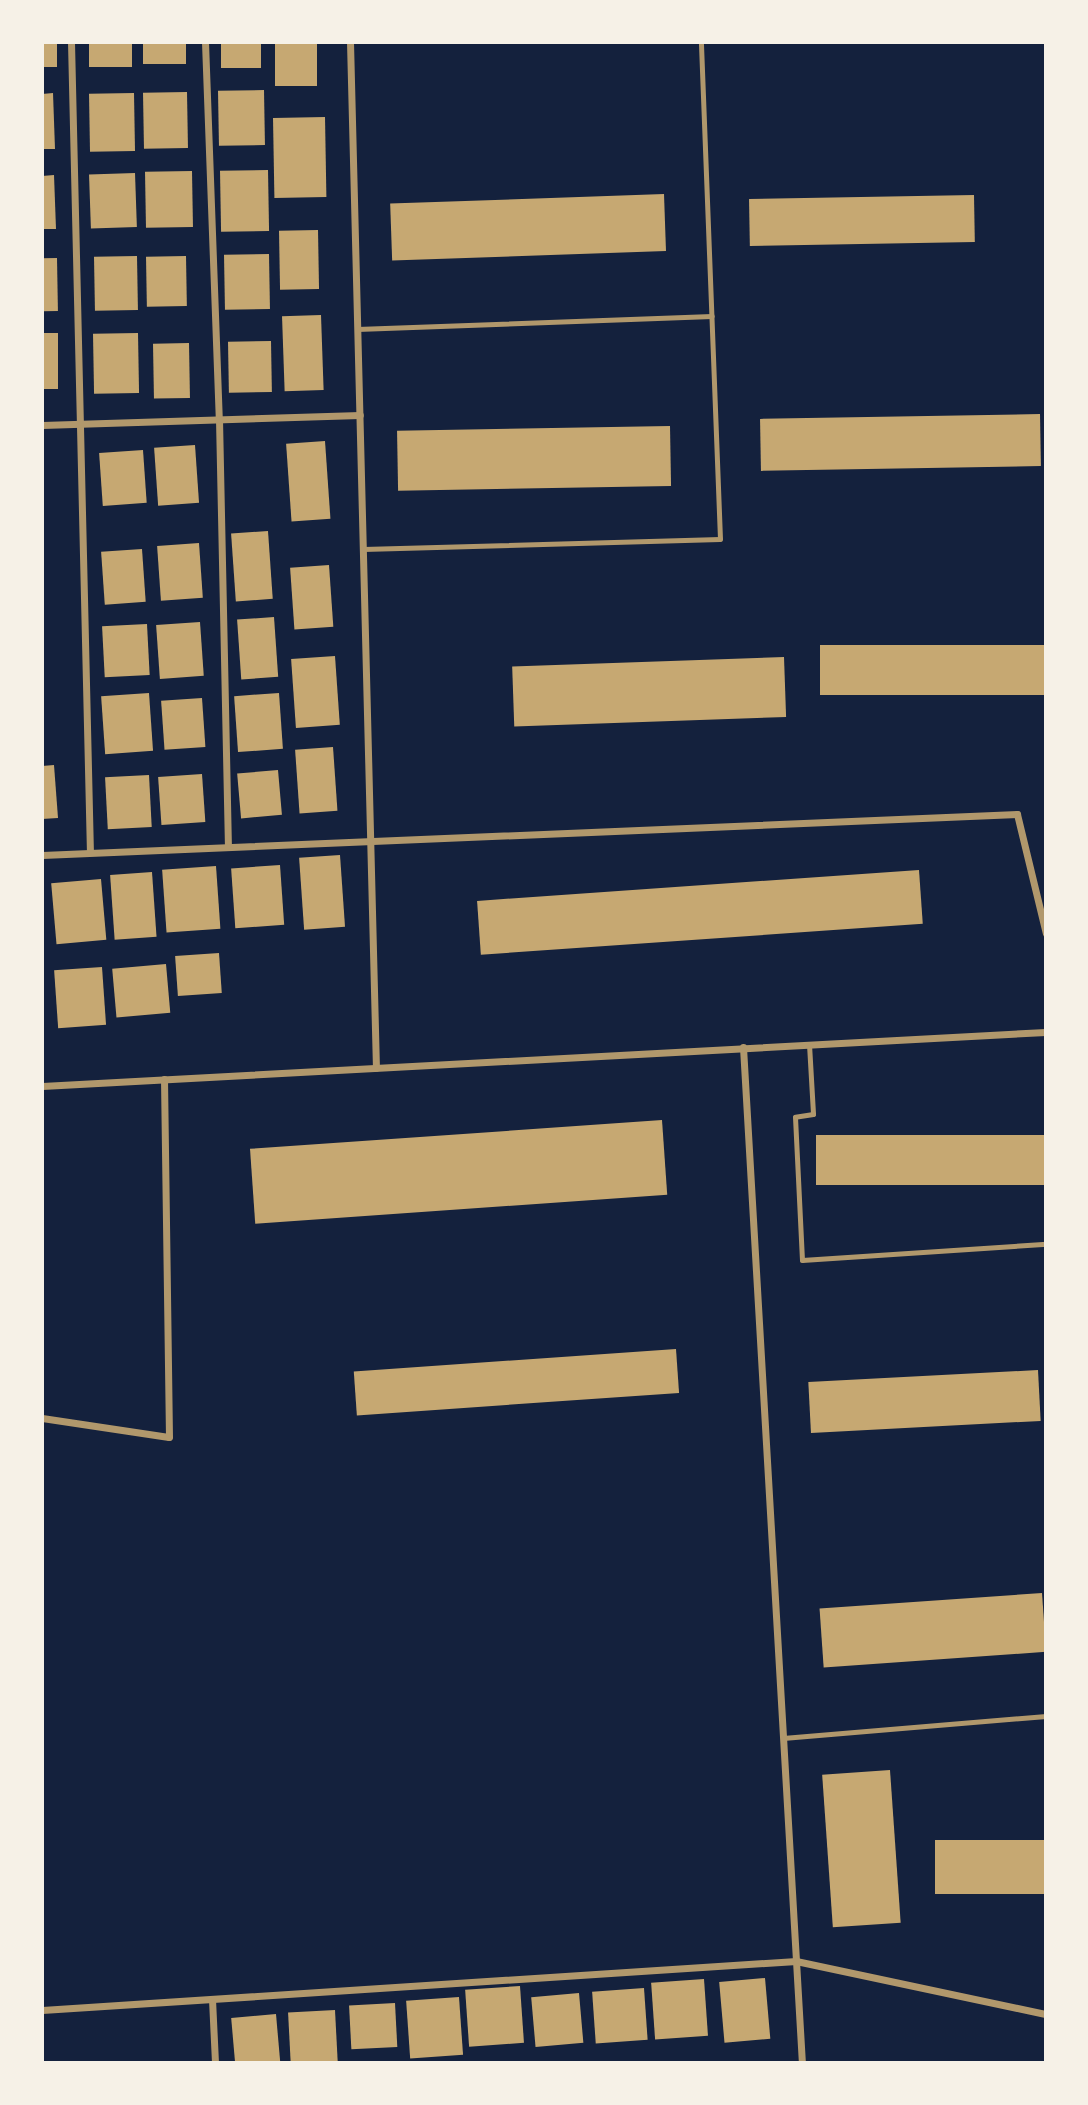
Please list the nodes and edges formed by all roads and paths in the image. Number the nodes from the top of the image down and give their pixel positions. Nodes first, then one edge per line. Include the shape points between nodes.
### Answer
1 (71, 42) edge
2 (205, 42) edge
3 (350, 42) edge
4 (701, 42) edge
5 (712, 316) junction
6 (357, 329) junction
7 (360, 415) junction
8 (219, 419) junction
9 (83, 424) junction
10 (42, 425) edge
11 (363, 549) junction
12 (370, 839) junction
13 (228, 845) junction
14 (90, 852) junction
15 (42, 855) edge
16 (1046, 934) edge
17 (1046, 1032) edge
18 (809, 1044) junction
19 (743, 1047) junction
20 (376, 1069) junction
21 (164, 1079) junction
22 (42, 1086) edge
23 (1046, 1244) edge
24 (42, 1418) edge
25 (1046, 1716) edge
26 (783, 1738) junction
27 (796, 1961) junction
28 (212, 1999) junction
29 (42, 2010) edge
30 (1046, 2014) edge
31 (215, 2063) edge
32 (802, 2063) edge

1 - 9 street
2 - 8 street
3 - 6 street
4 - 5 lane
5 - 6 lane
5 - 11 lane via 720,539
6 - 7 street
7 - 8 street
7 - 11 street
8 - 9 street
8 - 13 street
9 - 10 street
9 - 14 street
11 - 12 street
12 - 13 street
12 - 16 street via 1017,814
12 - 20 street
13 - 14 street
14 - 15 street
17 - 18 street
18 - 19 street
18 - 23 lane via 813,1114 795,1117 802,1260
19 - 20 street
19 - 26 street
20 - 21 street
21 - 22 street
21 - 24 street via 169,1437
25 - 26 lane
26 - 27 street
27 - 28 street
27 - 30 street
27 - 32 street
28 - 29 street
28 - 31 street

